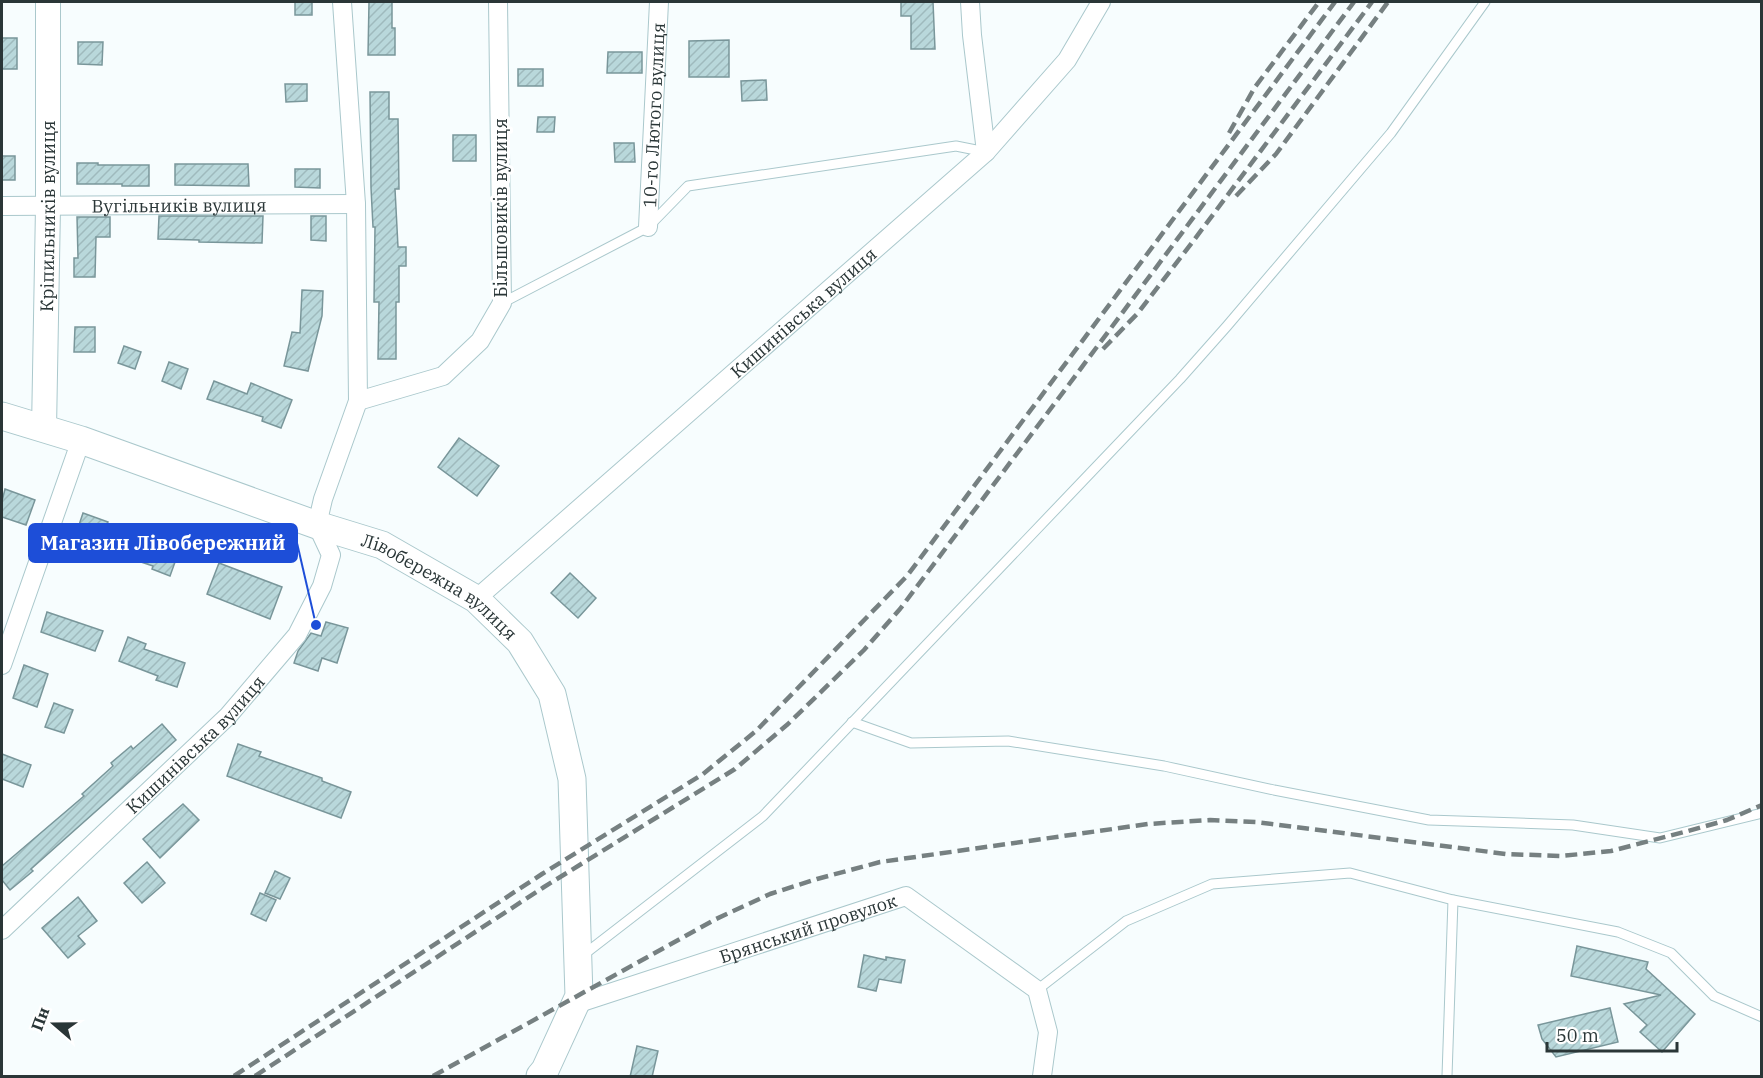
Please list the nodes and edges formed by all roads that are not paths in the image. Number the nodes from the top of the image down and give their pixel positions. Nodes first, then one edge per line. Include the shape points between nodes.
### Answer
1 (48, 2) edge
2 (342, 2) edge
3 (498, 2) edge
4 (659, 2) edge
5 (970, 2) edge
6 (1101, 2) edge
7 (1485, 2) edge
8 (986, 152) junction
9 (356, 204) junction
10 (2, 206) edge
11 (48, 207) junction
12 (648, 227) junction
13 (502, 303) junction
14 (358, 401) junction
15 (2, 416) edge
16 (44, 429) junction
17 (81, 440) junction
18 (317, 525) junction
19 (476, 599) junction
20 (2, 664) edge
21 (852, 722) junction
22 (1761, 813) edge
23 (1453, 900) junction
24 (2, 930) edge
25 (578, 960) junction
26 (1037, 990) junction
27 (576, 1004) junction
28 (1761, 1017) edge
29 (547, 1074) edge
30 (1042, 1077) edge
31 (1447, 1077) edge

1 - 11 street, Кріпильників вулиця
2 - 9 street
3 - 13 street, Більшовиків вулиця
4 - 12 street, 10-го Лютого вулиця
5 - 8 street
6 - 8 street, Кишинівська вулиця via 1067,60
7 - 21 lane via 1391,133 1227,326
8 - 12 lane via 956,146 688,186
8 - 19 street, Кишинівська вулиця
9 - 11 street, Вугільників вулиця
9 - 14 street
10 - 11 street, Вугільників вулиця
11 - 16 street, Кріпильників вулиця
12 - 13 lane
13 - 14 street, Більшовиків вулиця via 480,341 443,376
14 - 18 street
15 - 16 main road, Лівобережна вулиця
16 - 17 main road, Лівобережна вулиця
17 - 18 main road, Лівобережна вулиця
17 - 20 street
18 - 19 main road, Лівобережна вулиця via 382,545
18 - 24 street, Кишинівська вулиця via 331,555 322,586 297,636 228,716
19 - 25 main road, Лівобережна вулиця via 520,642 552,694 572,779
21 - 22 lane via 911,743 1008,741 1164,766 1429,820 1574,825 1660,838
21 - 25 lane via 763,816
23 - 26 lane via 1350,873 1212,884 1126,921
23 - 28 lane via 1618,932 1671,953 1714,996
23 - 31 lane
25 - 27 main road, Лівобережна вулиця
26 - 27 street, Брянський провулок via 906,896
26 - 30 street via 1048,1032
27 - 29 main road

